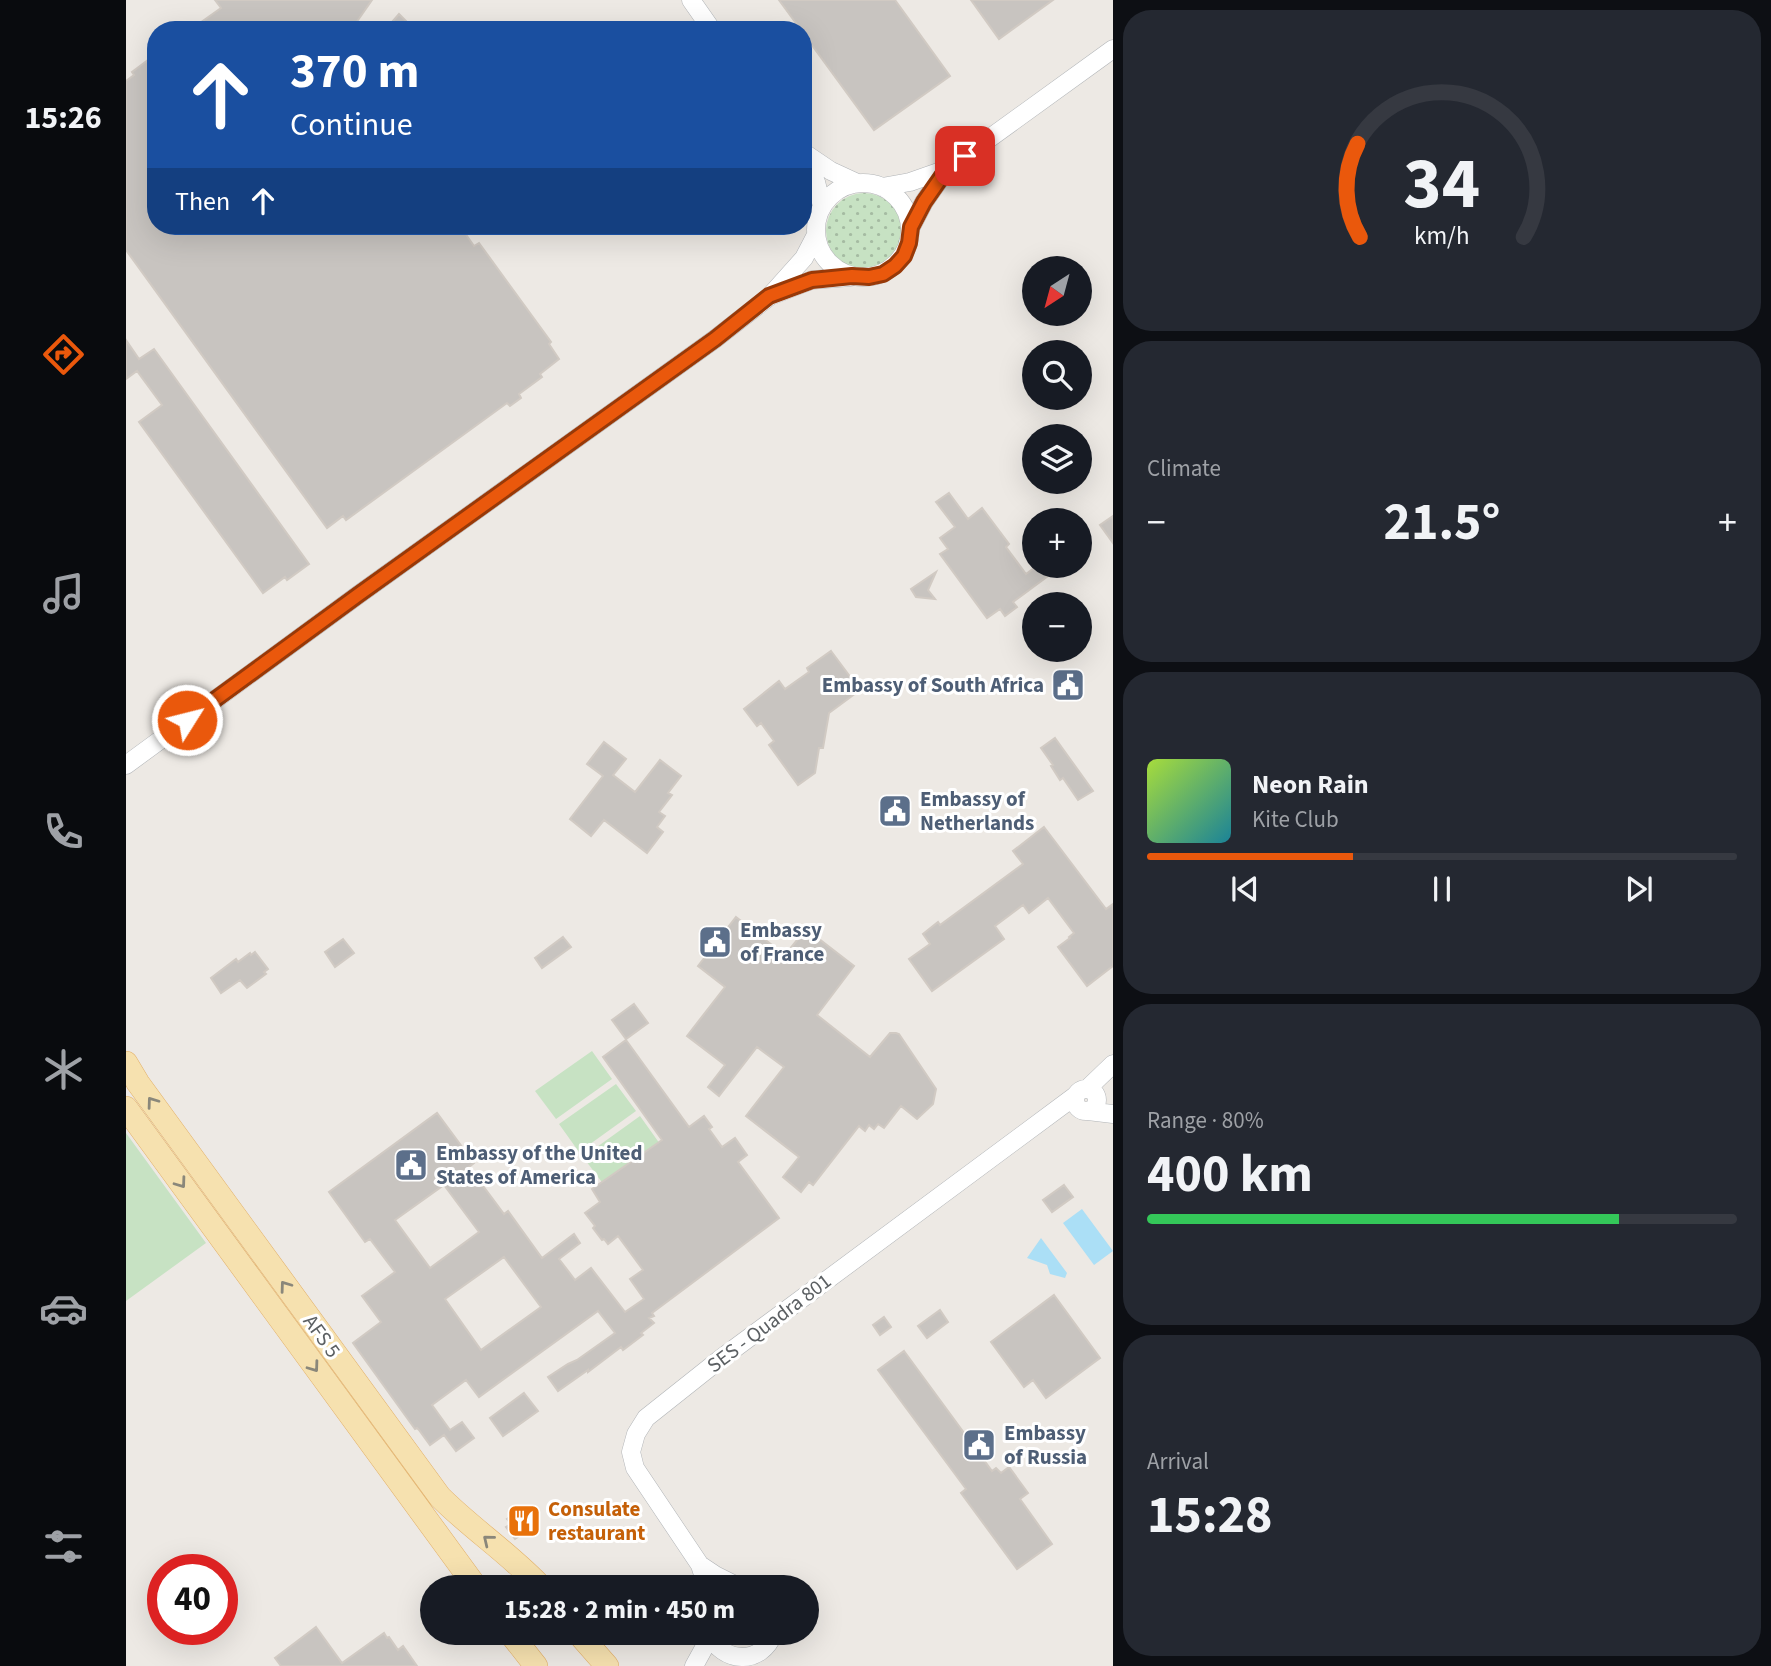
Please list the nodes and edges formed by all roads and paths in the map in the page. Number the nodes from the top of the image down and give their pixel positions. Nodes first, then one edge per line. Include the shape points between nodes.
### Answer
1 (691, 0) edge
2 (706, 21) edge
3 (1113, 49) edge
4 (812, 158) edge
5 (947, 169) junction
6 (812, 175) edge
7 (857, 183) junction
8 (882, 187) junction
9 (822, 206) junction
10 (911, 227) junction
11 (816, 235) junction
12 (852, 276) junction
13 (769, 296) junction
14 (126, 765) edge
15 (126, 1063) edge
16 (1113, 1064) edge
17 (1113, 1076) edge
18 (1091, 1100) edge
19 (126, 1108) edge
20 (1113, 1114) edge
21 (700, 1565) junction
22 (467, 1575) edge
23 (529, 1575) edge
24 (703, 1575) edge
25 (714, 1575) edge
26 (519, 1645) edge
27 (589, 1645) edge
28 (706, 1645) edge
29 (715, 1645) edge
30 (768, 1645) edge
31 (725, 1653) junction
32 (536, 1666) edge
33 (607, 1666) edge
34 (694, 1666) edge
35 (707, 1666) edge

1 - 2 street
3 - 5 street
4 - 7 street
5 - 8 street
5 - 10 street
6 - 9 street
7 - 8 street
7 - 9 street via 843,187
8 - 10 street via 901,202
9 - 11 street
10 - 12 street via 904,256 895,266 883,274
11 - 12 street via 827,262
11 - 13 street via 804,258
12 - 13 street via 812,280
13 - 14 street
23 -> 15 main road, AFS 5 via 440,1497
16 - 18 street, SES - Quadra 801
17 - 18 street, SES - Quadra 801
18 - 20 street
18 - 21 street, SES - Quadra 801 via 1032,1128 646,1418 631,1452 635,1468
19 -> 22 main road, AFS 5
21 - 24 street, SES - Quadra 801
21 - 25 street, SES - Quadra 801
26 - 32 main road
27 - 33 main road
28 - 34 street
29 - 31 street
30 - 31 street via 753,1656
31 - 35 street

